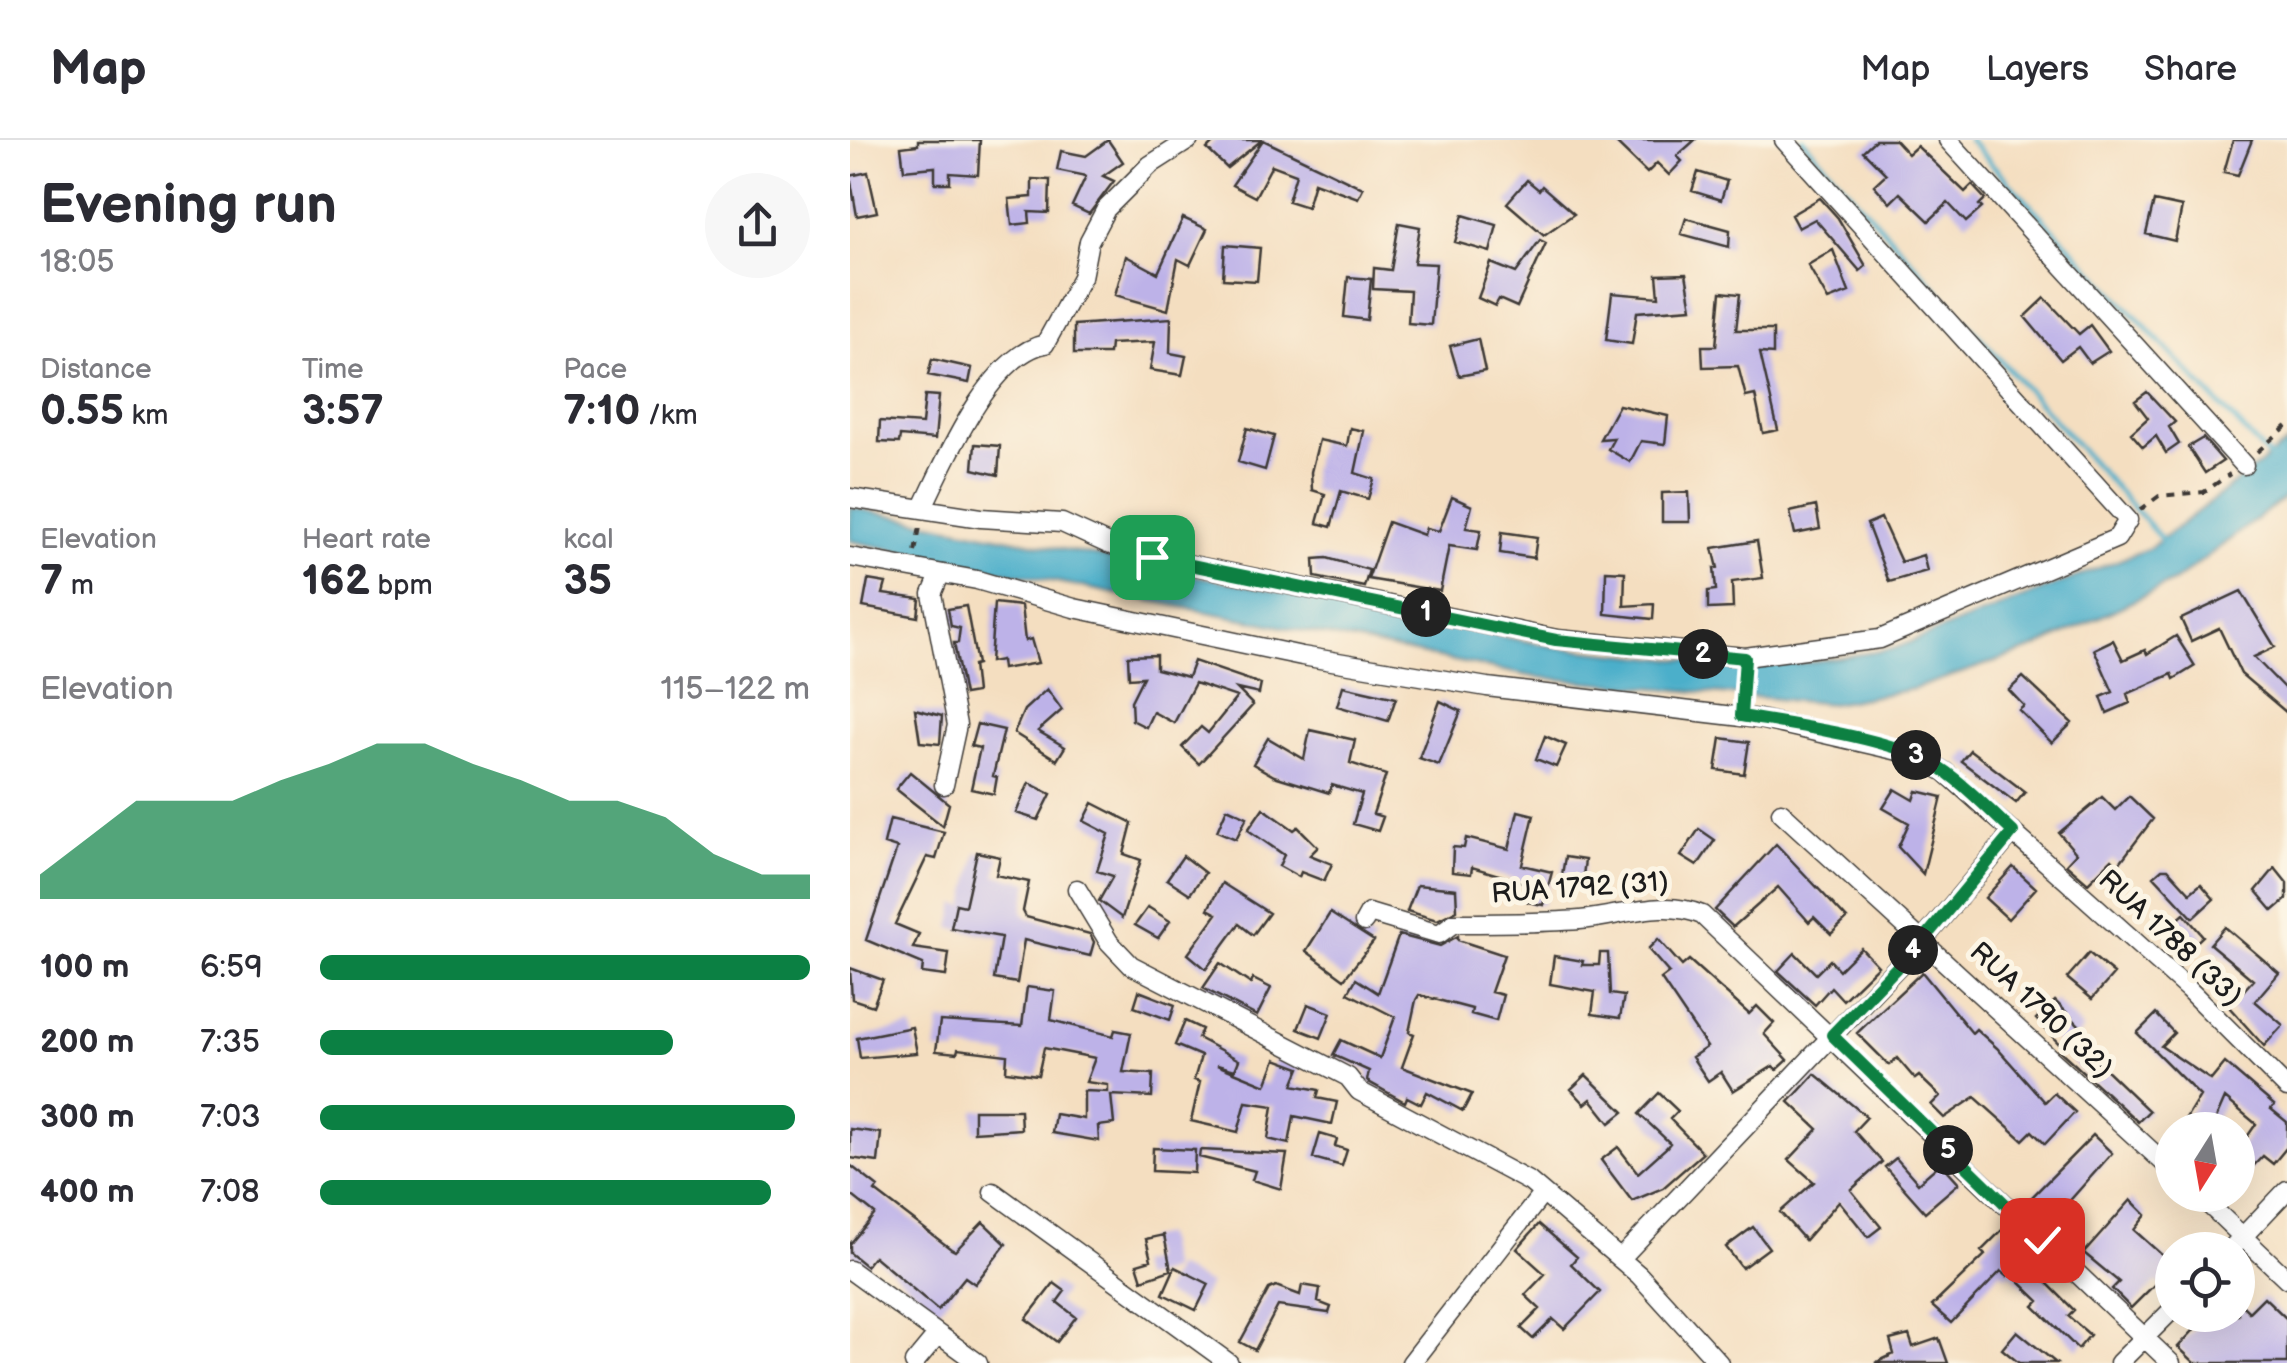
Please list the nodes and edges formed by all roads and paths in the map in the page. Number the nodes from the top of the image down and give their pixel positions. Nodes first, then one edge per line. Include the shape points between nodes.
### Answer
1 (1189, 140) edge
2 (1784, 140) edge
3 (1948, 140) edge
4 (2287, 426) edge
5 (2247, 462) junction
6 (850, 498) edge
7 (923, 507) junction
8 (2128, 520) junction
9 (850, 557) edge
10 (912, 568) junction
11 (940, 576) junction
12 (1745, 658) junction
13 (1741, 716) junction
14 (944, 784) dead end
15 (1781, 812) dead end
16 (2013, 832) junction
17 (1077, 889) dead end
18 (1364, 922) dead end
19 (1924, 939) junction
20 (1832, 1035) junction
21 (2287, 1088) edge
22 (2155, 1154) edge
23 (2287, 1190) edge
24 (993, 1192) dead end
25 (1544, 1193) junction
26 (2212, 1212) edge
27 (2228, 1232) edge
28 (2247, 1232) edge
29 (2255, 1256) edge
30 (1620, 1259) junction
31 (850, 1270) edge
32 (2287, 1279) edge
33 (2155, 1328) edge
34 (938, 1334) junction
35 (2145, 1339) junction
36 (914, 1363) edge
37 (978, 1363) edge
38 (1229, 1363) edge
39 (1411, 1363) edge
40 (1720, 1363) edge
41 (2119, 1363) edge
42 (2171, 1363) edge

1 - 7 street via 1150,165 1106,209 1082,277 1045,344 1025,348 987,391
2 - 8 street
3 - 5 street
4 - 5 path
5 - 8 path via 2204,492 2159,496
6 - 7 street
7 - 10 path
7 - 12 street via 1062,523 1152,557 1556,640
8 - 12 street via 2117,538 1880,639
9 - 10 street, RUA 1788 (33)
10 - 11 street, RUA 1788 (33)
11 - 13 street, RUA 1788 (33) via 1302,656 1487,687
11 - 14 street via 932,594 958,725
12 - 13 path
13 - 16 street, RUA 1788 (33) via 1916,755
15 - 19 street, RUA 1790 (32)
16 - 19 street
16 - 21 street, RUA 1788 (33)
17 - 25 street via 1131,965 1348,1077 1359,1091
18 - 20 street, RUA 1792 (31) via 1369,912 1439,934 1454,923 1586,920 1683,907 1702,916
19 - 20 street
19 - 22 street, RUA 1790 (32)
20 - 30 street
20 - 35 street, RUA 1792 (31)
23 - 28 street
24 - 38 street
25 - 30 street
25 - 39 street
26 - 27 street
29 - 32 street
30 - 40 street
31 - 34 street
33 - 35 street
34 - 36 street
34 - 37 street
35 - 41 street
35 - 42 street, RUA 1792 (31)

